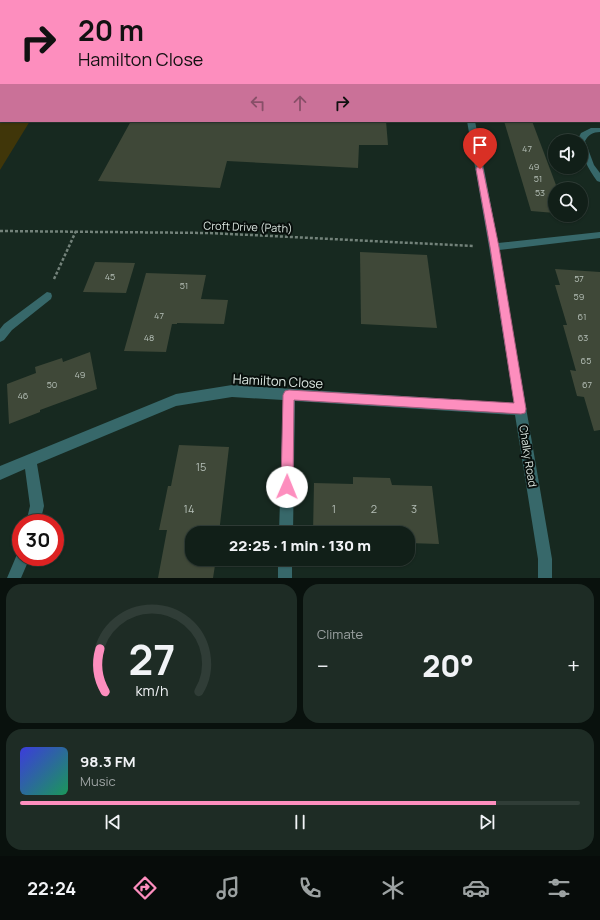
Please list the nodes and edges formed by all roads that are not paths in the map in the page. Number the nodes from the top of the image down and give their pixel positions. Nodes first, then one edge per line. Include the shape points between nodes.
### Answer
1 (470, 122) edge
2 (600, 130) edge
3 (600, 179) edge
4 (600, 235) edge
5 (494, 247) junction
6 (47, 296) road end
7 (0, 337) edge
8 (289, 395) junction
9 (521, 409) junction
10 (30, 461) junction
11 (0, 473) edge
12 (35, 514) edge
13 (286, 526) edge
14 (19, 566) edge
15 (285, 566) edge
16 (14, 578) edge
17 (285, 578) edge
18 (545, 578) edge

1 - 5 street, Chalky Road
2 - 3 street via 584,135 581,141 590,164
4 - 5 street
5 - 9 street, Chalky Road
6 - 7 street via 8,327
8 - 9 street, Hamilton Close
8 - 10 street, Hamilton Close via 232,391 176,400
8 - 13 street
9 - 18 street, Chalky Road via 545,559
10 - 11 street, Hamilton Close
10 - 12 street via 37,506
14 - 16 street
15 - 17 street

